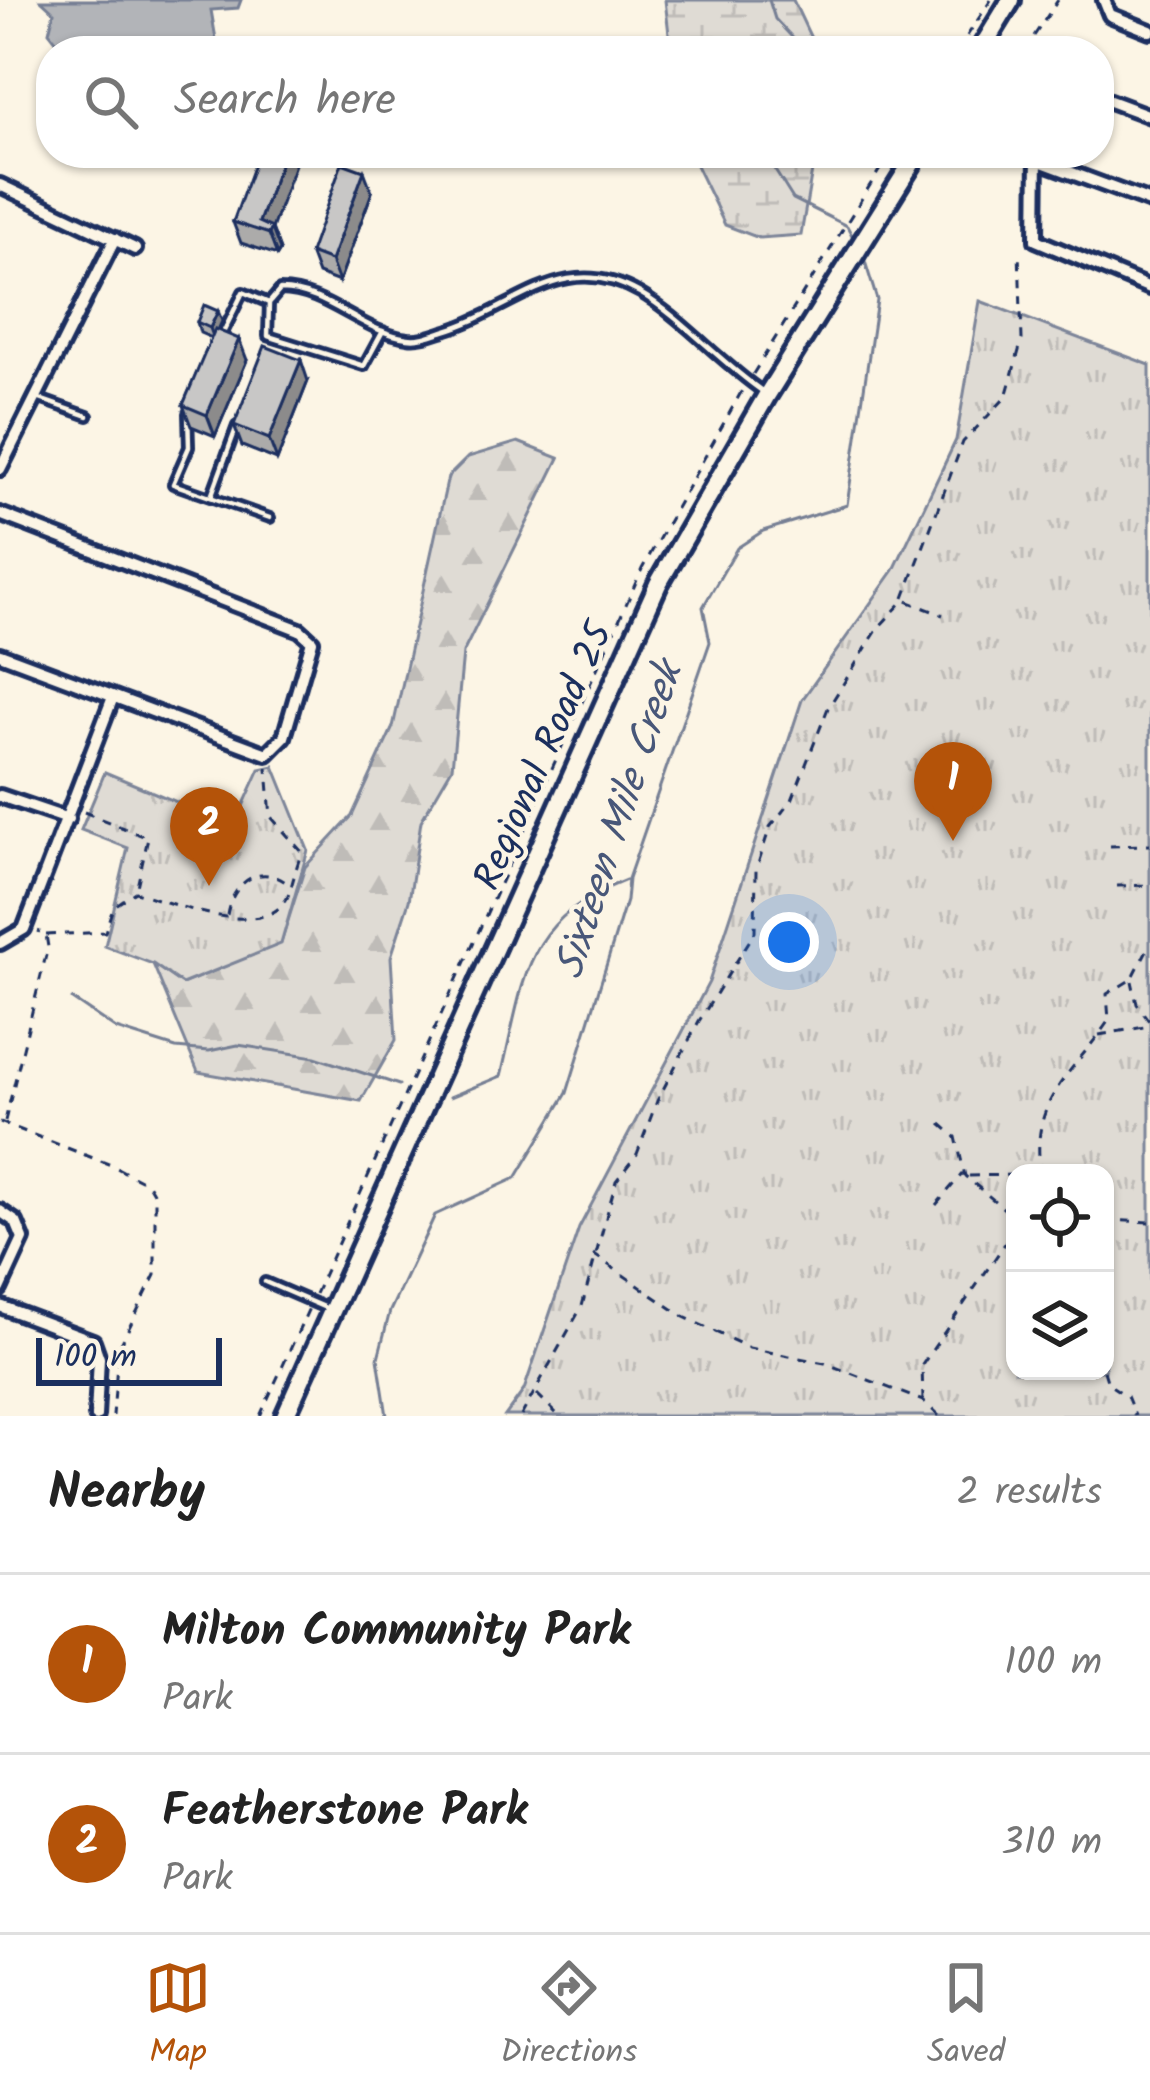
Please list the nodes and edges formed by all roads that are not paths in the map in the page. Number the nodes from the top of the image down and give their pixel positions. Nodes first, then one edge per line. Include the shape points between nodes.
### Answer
1 (1011, 0) edge
2 (1104, 0) edge
3 (1150, 31) edge
4 (989, 36) edge
5 (1114, 103) edge
6 (1150, 116) edge
7 (909, 168) edge
8 (1037, 168) edge
9 (1066, 168) edge
10 (0, 184) edge
11 (1150, 202) edge
12 (116, 239) junction
13 (135, 249) dead end
14 (1150, 288) edge
15 (269, 303) junction
16 (383, 332) junction
17 (217, 346) edge
18 (767, 394) junction
19 (36, 398) junction
20 (193, 404) edge
21 (88, 416) dead end
22 (236, 426) edge
23 (0, 469) edge
24 (212, 497) junction
25 (0, 514) edge
26 (270, 518) dead end
27 (0, 654) edge
28 (113, 698) junction
29 (0, 796) edge
30 (68, 819) junction
31 (0, 943) edge
32 (0, 1211) edge
33 (265, 1282) dead end
34 (0, 1289) edge
35 (0, 1306) edge
36 (333, 1311) junction
37 (96, 1416) edge
38 (285, 1416) edge

1 - 4 main road
2 - 3 street via 1110,15
5 - 6 street
7 - 18 main road, Regional Road 25
8 - 14 street via 1036,240
9 - 11 street
10 - 12 street
12 - 13 street
12 - 19 street
15 - 16 lane via 280,290 302,290
15 - 16 lane via 268,335 364,366
15 - 17 lane via 243,292
16 - 18 lane via 411,339 459,327 580,273 642,293
18 - 36 main road, Regional Road 25 via 658,584
19 - 21 lane
19 - 23 street
20 - 24 lane via 185,422 190,447 173,484
22 - 24 lane
24 - 26 lane
25 - 28 street via 309,634 311,652 284,737 267,754
27 - 28 street
28 - 30 street
29 - 30 street
30 - 31 street via 26,925
32 - 34 street via 22,1238
33 - 36 lane
35 - 37 street via 93,1341
36 - 38 main road, Regional Road 25

